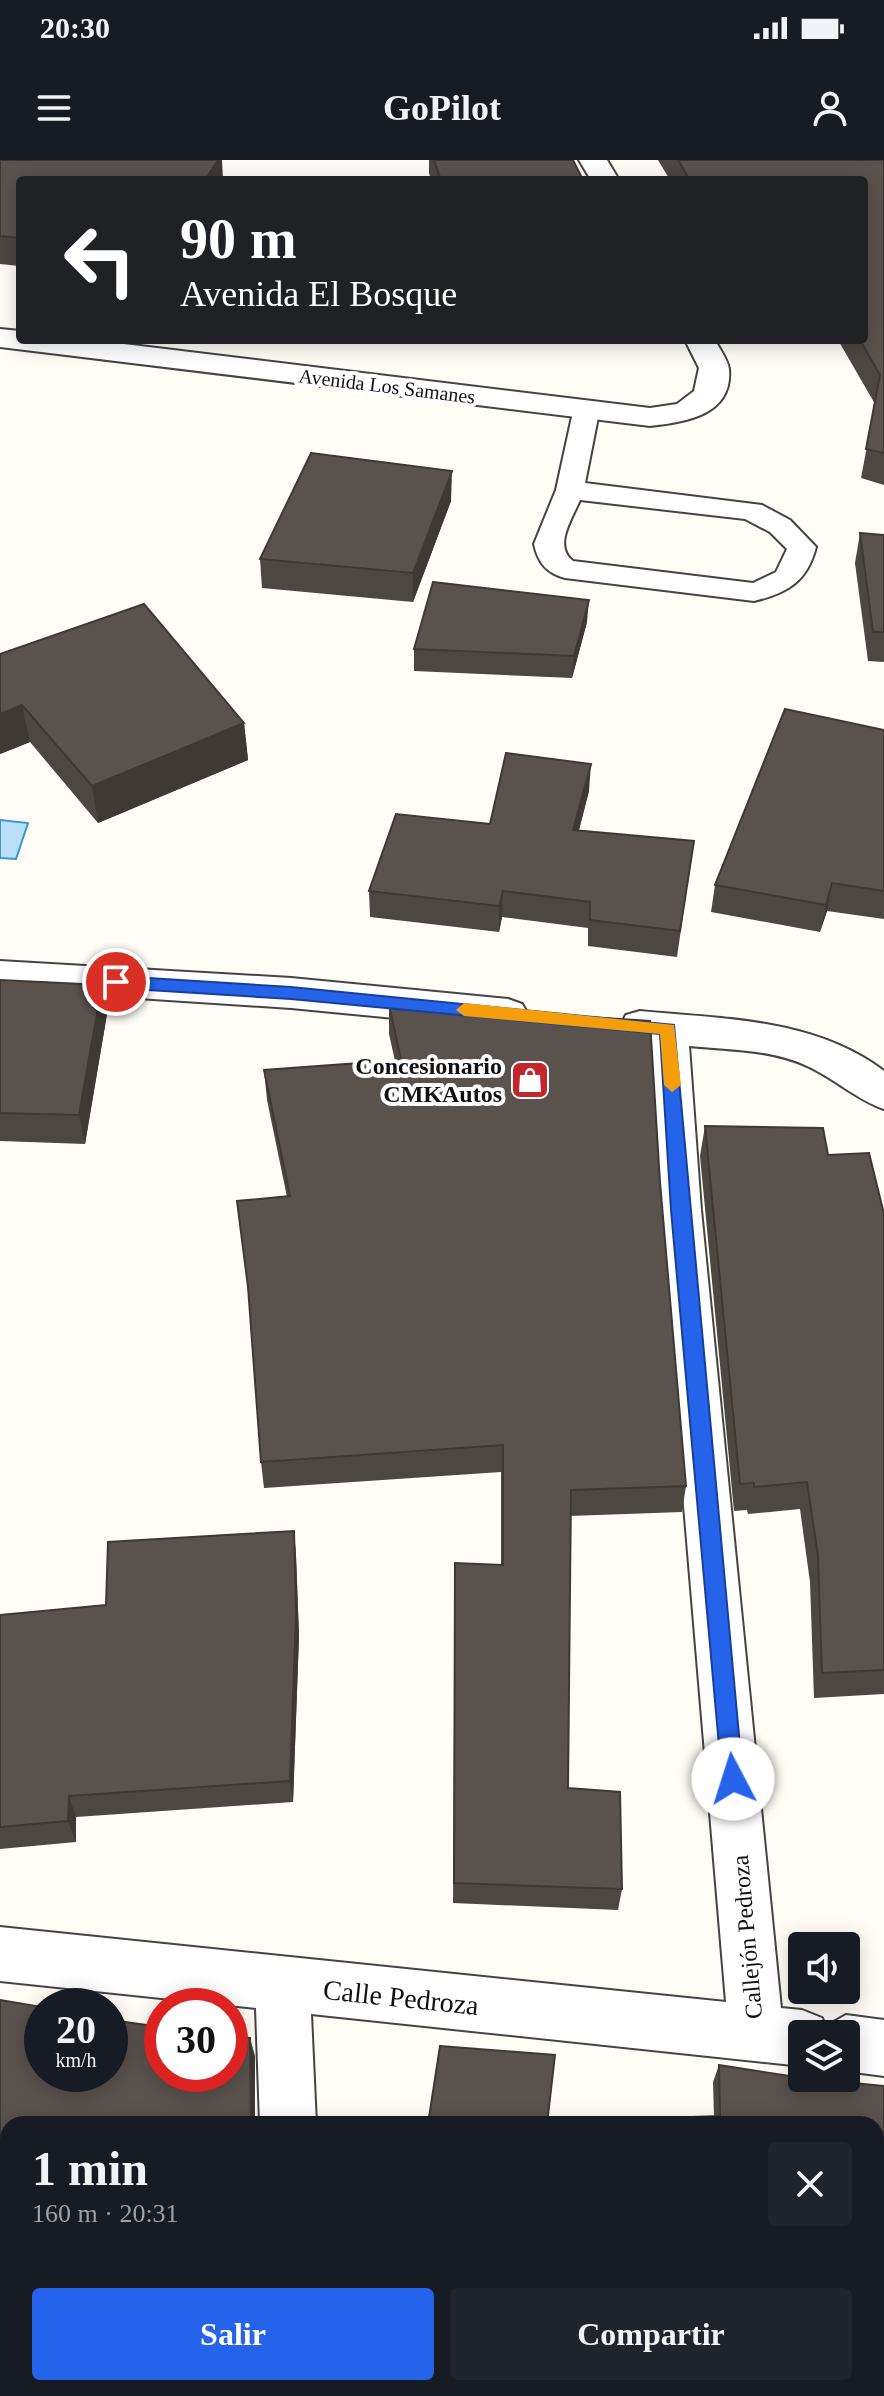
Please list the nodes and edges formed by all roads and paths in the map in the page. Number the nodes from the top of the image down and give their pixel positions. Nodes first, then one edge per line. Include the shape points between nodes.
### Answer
1 (48, 344) edge
2 (702, 344) edge
3 (586, 412) junction
4 (570, 490) junction
5 (0, 975) edge
6 (543, 1017) edge
7 (606, 1023) edge
8 (668, 1029) junction
9 (884, 1093) edge
10 (0, 1954) edge
11 (283, 1985) junction
12 (779, 2035) edge
13 (860, 2045) edge
14 (884, 2048) edge
15 (288, 2116) edge

1 - 3 street, Avenida Los Samanes
2 - 3 street, Avenida Los Samanes via 714,368 709,395 686,412 650,417
3 - 4 lane
4 - 4 lane via 752,511 780,526 802,547 797,569 779,585 754,592 565,569 552,559 548,544
5 - 6 street via 291,993
7 - 8 street
8 - 9 street via 781,1040 859,1074
8 - 12 street, Callejón Pedroza via 680,1210
10 - 11 street, Calle Pedroza
11 - 12 street, Calle Pedroza
11 - 15 street
13 - 14 street

